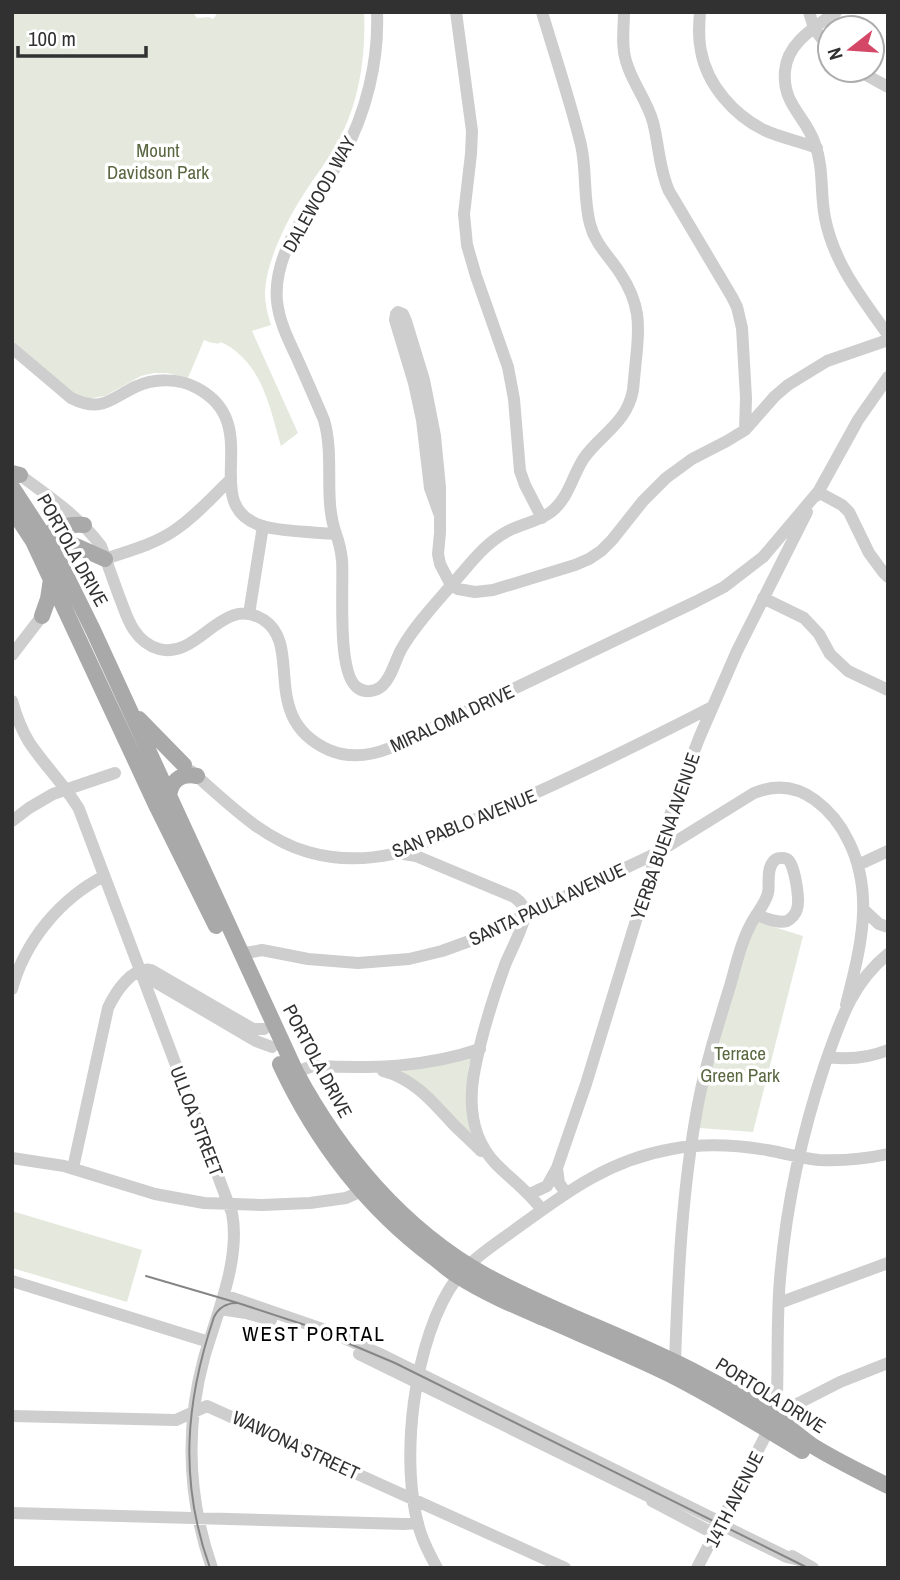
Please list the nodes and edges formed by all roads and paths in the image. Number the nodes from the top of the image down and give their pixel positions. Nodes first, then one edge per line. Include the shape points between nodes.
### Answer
1 (377, 12) edge
2 (456, 12) edge
3 (542, 12) edge
4 (624, 12) edge
5 (700, 12) edge
6 (810, 12) edge
7 (836, 12) edge
8 (814, 28) junction
9 (816, 31) edge
10 (817, 148) junction
11 (888, 337) edge
12 (12, 348) edge
13 (888, 377) edge
14 (745, 430) junction
15 (15, 478) edge
16 (230, 480) junction
17 (818, 492) junction
18 (12, 509) edge
19 (439, 513) junction
20 (542, 517) junction
21 (23, 525) junction
22 (84, 525) junction
23 (263, 526) junction
24 (336, 534) junction
25 (45, 536) junction
26 (785, 538) junction
27 (40, 556) junction
28 (105, 559) junction
29 (888, 577) edge
30 (51, 579) junction
31 (451, 585) junction
32 (763, 598) junction
33 (249, 614) junction
34 (68, 615) junction
35 (42, 616) junction
36 (12, 655) edge
37 (888, 690) edge
38 (122, 695) junction
39 (12, 701) edge
40 (712, 707) junction
41 (148, 769) junction
42 (191, 770) junction
43 (115, 774) dead end
44 (66, 789) junction
45 (169, 799) junction
46 (12, 821) edge
47 (888, 851) edge
48 (395, 853) junction
49 (657, 853) junction
50 (858, 865) junction
51 (104, 876) junction
52 (864, 910) junction
53 (525, 915) junction
54 (756, 915) junction
55 (888, 928) edge
56 (241, 954) junction
57 (888, 954) edge
58 (140, 972) junction
59 (12, 989) edge
60 (846, 1005) junction
61 (264, 1030) junction
62 (272, 1047) junction
63 (480, 1049) junction
64 (888, 1051) edge
65 (828, 1057) junction
66 (366, 1068) junction
67 (296, 1072) junction
68 (691, 1146) junction
69 (888, 1154) edge
70 (799, 1157) junction
71 (12, 1158) edge
72 (495, 1163) junction
73 (73, 1168) junction
74 (557, 1168) junction
75 (368, 1188) junction
76 (566, 1193) junction
77 (530, 1194) junction
78 (230, 1205) junction
79 (542, 1210) junction
80 (888, 1263) edge
81 (463, 1270) junction
82 (12, 1281) edge
83 (223, 1295) junction
84 (779, 1303) junction
85 (220, 1310) junction
86 (209, 1342) junction
87 (675, 1362) junction
88 (888, 1363) edge
89 (418, 1378) junction
90 (194, 1413) junction
91 (12, 1416) edge
92 (773, 1424) junction
93 (888, 1486) edge
94 (888, 1497) edge
95 (413, 1499) junction
96 (12, 1513) edge
97 (198, 1518) junction
98 (418, 1522) junction
99 (720, 1527) junction
100 (796, 1564) edge
101 (212, 1568) edge
102 (437, 1568) edge
103 (565, 1568) edge
104 (697, 1568) edge
105 (813, 1568) edge

1 - 24 street, DALEWOOD WAY via 373,65 358,121 298,225 276,288 279,316 328,435 330,509
2 - 20 street via 472,131 464,214 467,245 508,367 520,471
3 - 20 street via 581,144 589,222 598,245 633,297 639,333 633,391 625,413 586,455 565,498
4 - 14 street via 624,52 652,119 664,181 737,307 742,328
5 - 10 street via 703,60 724,97 764,130
6 - 8 street
7 - 8 street
8 - 9 street
8 - 10 street via 797,42 785,71 787,97
10 - 11 street via 825,220 835,251
11 - 14 street via 800,376
12 - 16 street via 71,398 90,405 108,402 146,383 172,380 197,387 217,403 230,426
13 - 17 street, YERBA BUENA AVENUE
14 - 31 street via 666,478 612,540 589,559 484,592
15 - 22 street, PORTOLA DRIVE
15 - 25 main road, PORTOLA DRIVE
16 - 23 street via 238,510
16 - 28 street via 170,533
17 - 26 street, YERBA BUENA AVENUE
17 - 29 street via 849,512 869,553
18 - 21 main road, PORTOLA DRIVE
19 - 19 street via 433,418 406,321 398,312 395,320 420,411 430,488
19 - 31 street via 438,554
20 - 31 street via 487,545
21 - 25 main road
21 - 27 main road, PORTOLA DRIVE
22 - 25 main road via 73,524
22 - 28 street
23 - 24 street
23 - 33 street
24 - 31 street, DALEWOOD WAY via 342,558 346,669 360,690 382,686 401,650
25 - 27 main road
25 - 28 main road
25 - 38 main road, PORTOLA DRIVE
26 - 32 street, YERBA BUENA AVENUE
26 - 33 street, MIRALOMA DRIVE via 710,595 368,755 332,751 302,730 285,695 282,650 275,631 268,622
27 - 30 main road, PORTOLA DRIVE
28 - 33 street via 132,628 156,648 183,647 229,616
30 - 34 main road, PORTOLA DRIVE
30 - 35 main road
32 - 37 street via 804,618 848,671
32 - 40 street, YERBA BUENA AVENUE
34 - 35 main road via 57,608
34 - 41 main road, PORTOLA DRIVE
35 - 36 street
38 - 41 main road, PORTOLA DRIVE
38 - 42 main road via 151,733
39 - 44 street, ULLOA STREET via 29,741
40 - 48 street, SAN PABLO AVENUE via 567,780
40 - 49 street, YERBA BUENA AVENUE
41 - 42 main road via 170,760
41 - 45 main road, PORTOLA DRIVE
41 - 61 main road, PORTOLA DRIVE
42 - 45 main road via 177,778
42 - 48 street, SAN PABLO AVENUE via 254,825 295,848 337,858
43 - 44 street
44 - 46 street
44 - 51 street, ULLOA STREET via 79,809
45 - 56 main road, PORTOLA DRIVE
47 - 50 street
48 - 53 street via 416,856 514,897
49 - 50 street, SANTA PAULA AVENUE via 754,793 788,788 807,794 830,814
49 - 53 street, SANTA PAULA AVENUE
49 - 74 street, YERBA BUENA AVENUE
50 - 52 street, SANTA PAULA AVENUE
51 - 58 street, ULLOA STREET
51 - 59 street via 50,918 25,956
52 - 55 street
52 - 60 street, SANTA PAULA AVENUE
53 - 56 street, SANTA PAULA AVENUE via 458,946 400,960 350,963 262,950
53 - 63 street via 498,983
54 - 54 street via 783,922 797,910 793,869 785,858 773,862 768,893
54 - 68 street via 741,947 709,1057
56 - 67 main road, PORTOLA DRIVE
57 - 60 street
58 - 61 street via 151,970 253,1029
58 - 62 street
58 - 73 street via 120,986 108,1008
58 - 78 street, ULLOA STREET
60 - 65 street
61 - 62 main road, PORTOLA DRIVE
62 - 75 main road, PORTOLA DRIVE via 329,1151
63 - 66 street via 420,1063
63 - 72 street via 472,1084 472,1113 480,1140
64 - 65 street via 852,1059
65 - 70 street
66 - 67 street via 317,1066
66 - 72 street via 401,1077 422,1090
67 - 75 main road, PORTOLA DRIVE
68 - 70 street via 746,1147
68 - 76 street via 620,1163
68 - 87 street
69 - 70 street via 838,1160
70 - 84 street
71 - 73 street
72 - 77 street
73 - 78 street via 155,1195
74 - 76 street
74 - 77 street via 547,1186
75 - 78 street via 324,1201
75 - 81 main road, PORTOLA DRIVE via 408,1238
76 - 79 street
77 - 79 street
78 - 83 street, ULLOA STREET via 234,1241
79 - 81 street
80 - 84 street
81 - 87 main road, PORTOLA DRIVE
81 - 89 street via 435,1320
81 - 92 main road, PORTOLA DRIVE via 512,1305
82 - 86 street
83 - 85 street, ULLOA STREET
83 - 89 street via 328,1331
84 - 92 street
85 - 86 street, ULLOA STREET
85 - 89 street via 246,1312 303,1331
86 - 90 street, ULLOA STREET
87 - 92 main road, PORTOLA DRIVE via 724,1388
88 - 92 street via 795,1405
89 - 95 street via 411,1437
89 - 99 street
89 - 99 street via 686,1520 707,1530
90 - 91 street, WAWONA STREET via 176,1420
90 - 95 street, WAWONA STREET via 207,1406 214,1408
90 - 97 street, ULLOA STREET via 191,1456
92 - 93 main road, PORTOLA DRIVE
92 - 94 main road, PORTOLA DRIVE via 816,1459
92 - 99 street, 14TH AVENUE
95 - 98 street
95 - 103 street, WAWONA STREET
96 - 97 street
97 - 98 street
97 - 101 street, ULLOA STREET
98 - 102 street
99 - 100 street
99 - 104 street, 14TH AVENUE
100 - 105 street

